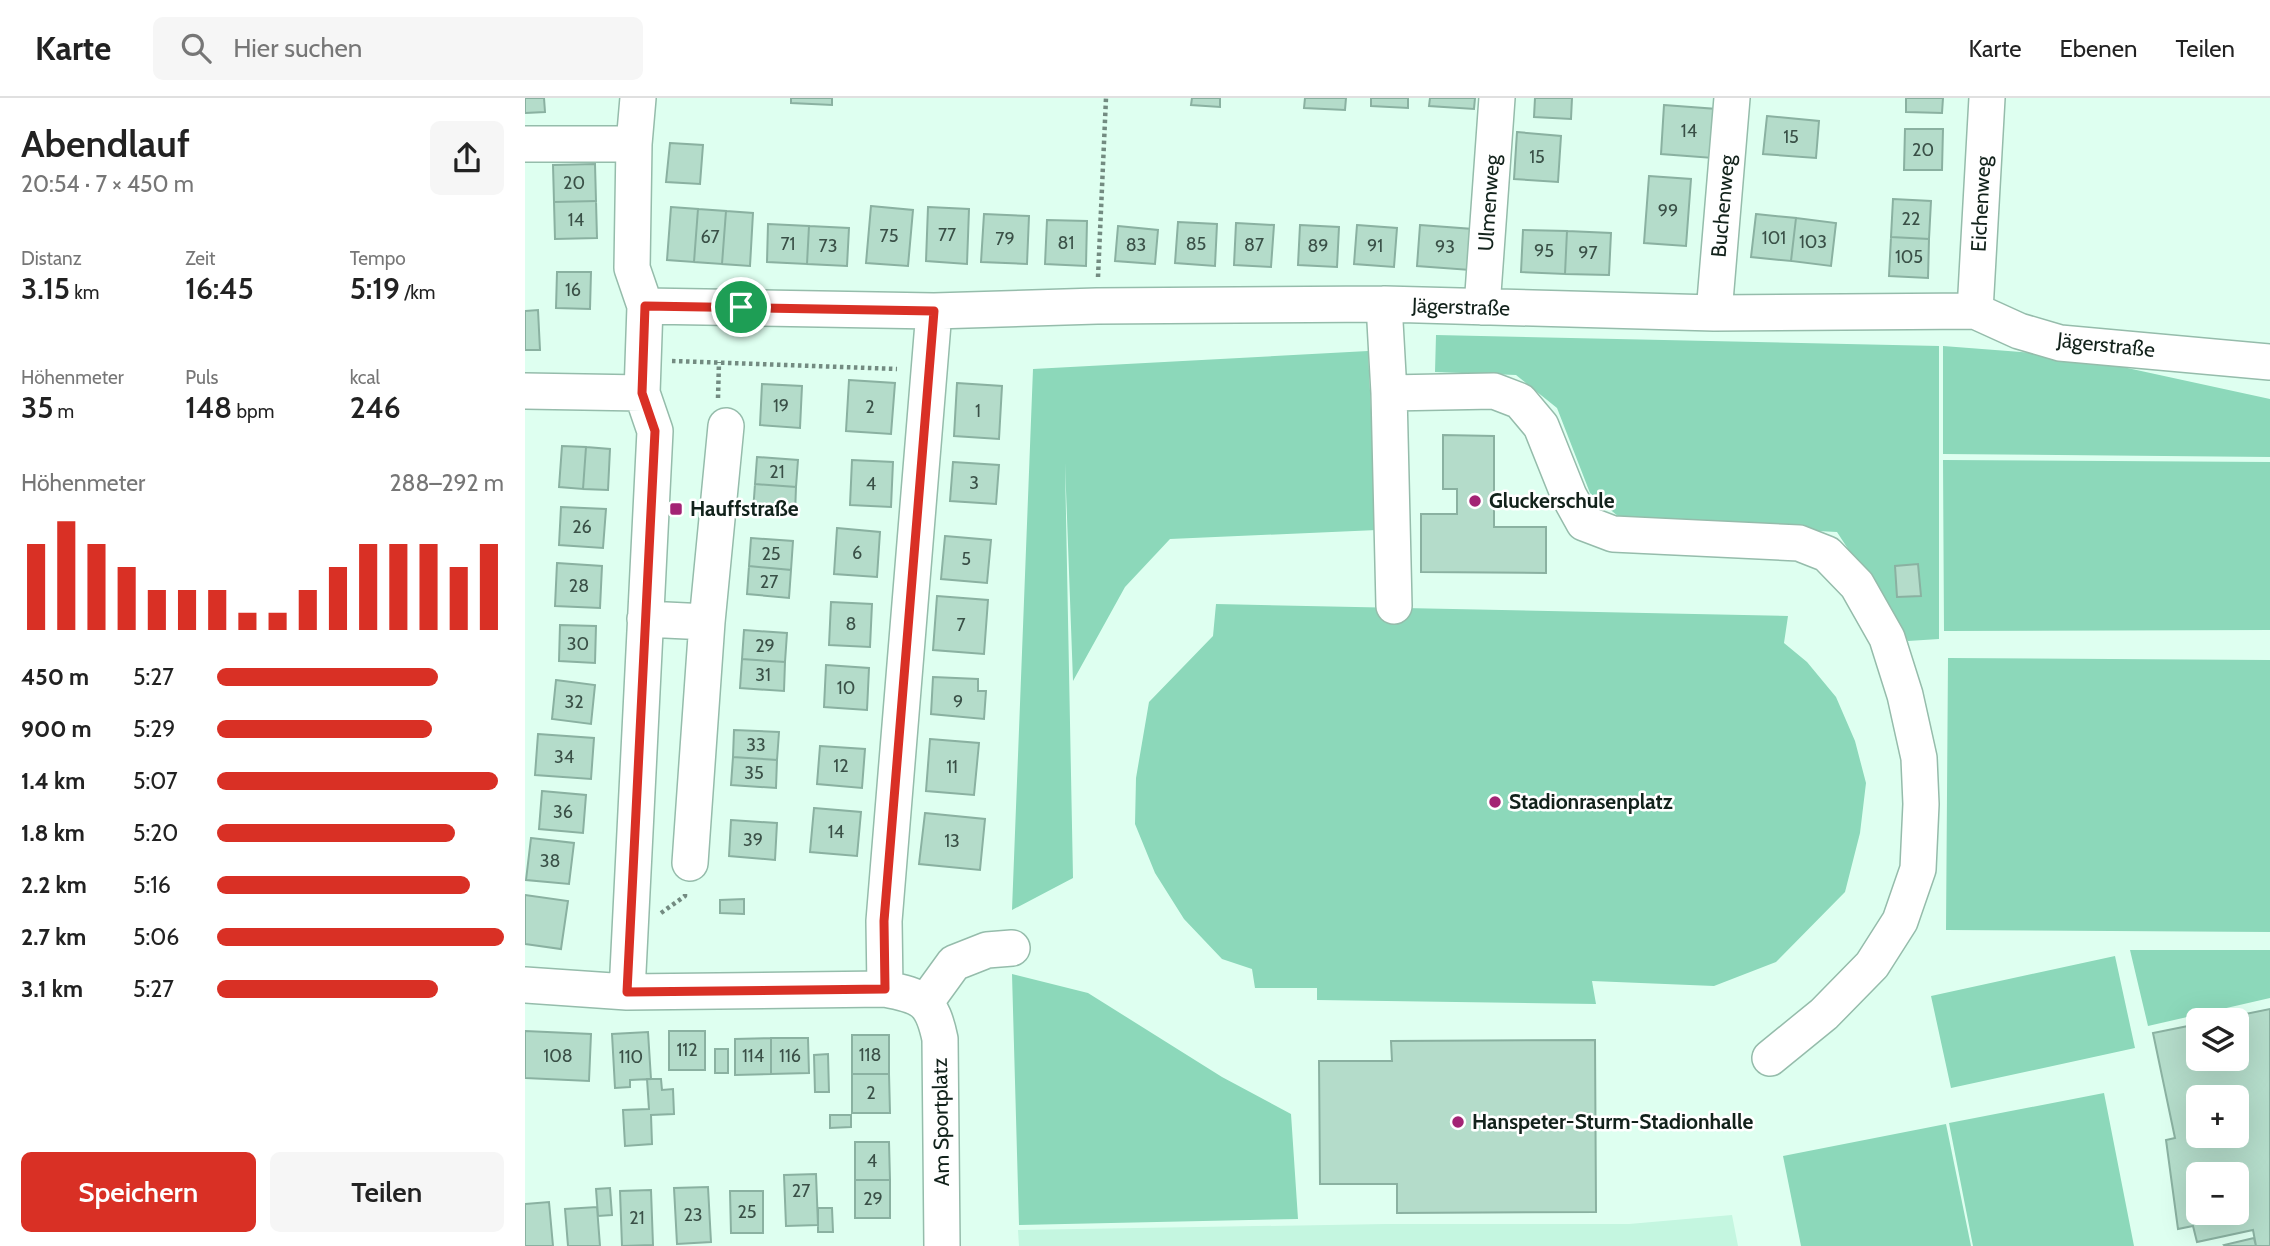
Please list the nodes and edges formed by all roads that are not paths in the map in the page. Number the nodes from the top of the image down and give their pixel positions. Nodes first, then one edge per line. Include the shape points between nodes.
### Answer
1 (638, 98) edge
2 (1497, 98) edge
3 (1732, 98) edge
4 (1987, 98) edge
5 (525, 144) edge
6 (634, 144) junction
7 (1384, 304) junction
8 (645, 306) junction
9 (1482, 307) junction
10 (934, 311) junction
11 (1975, 311) junction
12 (1714, 313) junction
13 (2270, 362) edge
14 (643, 377) junction
15 (525, 391) edge
16 (1389, 393) junction
17 (726, 426) dead end
18 (1394, 606) dead end
19 (645, 619) junction
20 (707, 622) junction
21 (690, 863) road end
22 (1012, 948) dead end
23 (525, 985) edge
24 (885, 989) junction
25 (627, 992) junction
26 (925, 1003) junction
27 (1770, 1058) dead end
28 (942, 1246) edge

1 - 6 street
2 - 9 street, Ulmenweg
3 - 12 street, Buchenweg
4 - 11 street, Eichenweg
5 - 6 street
6 - 8 street via 632,268
7 - 9 street, Jägerstraße
7 - 10 street, Jägerstraße
7 - 16 street
8 - 10 street, Jägerstraße
8 - 14 street
9 - 12 street, Jägerstraße
10 - 24 street via 884,921
11 - 12 street, Jägerstraße
11 - 13 street, Jägerstraße via 2060,343
14 - 15 street
14 - 19 street via 655,431
16 - 18 street
16 - 27 street via 1494,391 1520,401 1541,426 1584,523 1613,534 1800,542 1827,554 1857,585 1887,638 1919,758 1918,869 1900,921 1872,965 1824,1014
17 - 20 street
19 - 20 street
19 - 25 street
20 - 21 street
22 - 26 street via 987,950 954,963
23 - 25 street
24 - 25 street
24 - 26 street via 912,994
26 - 28 street, Am Sportplatz via 936,1016 940,1040

